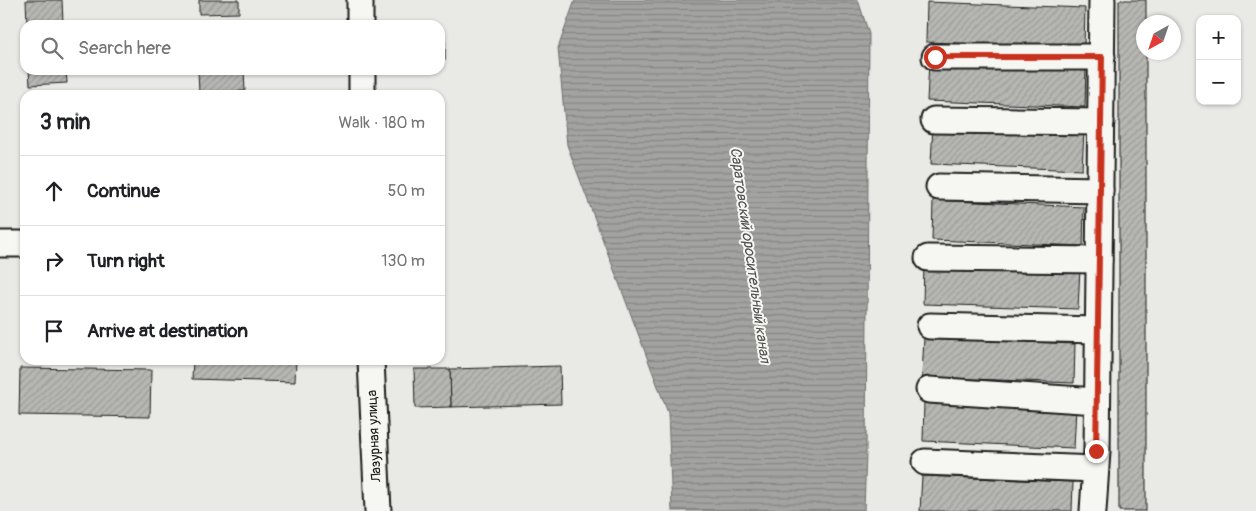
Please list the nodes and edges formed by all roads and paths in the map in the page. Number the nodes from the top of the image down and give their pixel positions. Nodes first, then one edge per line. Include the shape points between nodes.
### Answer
1 (360, 0) edge
2 (1102, 0) edge
3 (360, 20) edge
4 (935, 57) dead end
5 (1102, 57) junction
6 (362, 75) edge
7 (362, 90) edge
8 (934, 120) dead end
9 (1101, 122) junction
10 (939, 187) dead end
11 (1100, 190) junction
12 (0, 244) edge
13 (20, 244) edge
14 (928, 258) dead end
15 (1099, 260) junction
16 (930, 326) dead end
17 (1098, 330) junction
18 (371, 365) edge
19 (929, 390) dead end
20 (1097, 401) junction
21 (925, 462) dead end
22 (1095, 469) junction
23 (378, 511) edge
24 (1093, 511) edge

1 - 3 street
2 - 5 street
4 - 5 street
5 - 9 street
6 - 7 street
8 - 9 street
9 - 11 street
10 - 11 street
11 - 15 street
12 - 13 street
14 - 15 street
15 - 17 street
16 - 17 street
17 - 20 street
18 - 23 street, Лазурная улица
19 - 20 street
20 - 22 street
21 - 22 street
22 - 24 street

